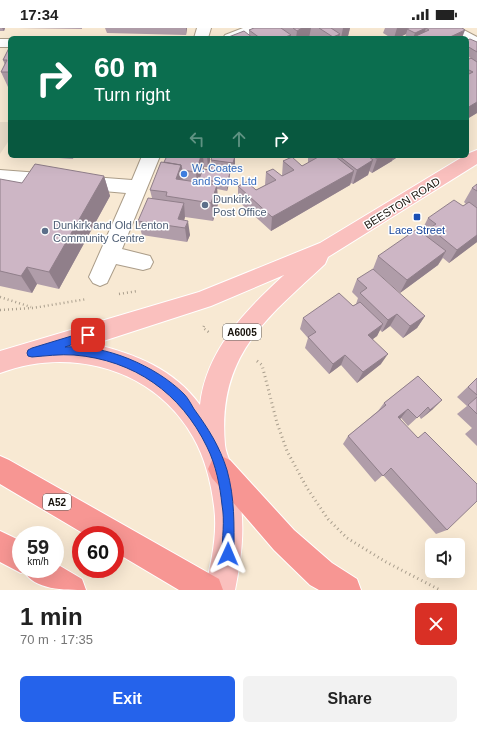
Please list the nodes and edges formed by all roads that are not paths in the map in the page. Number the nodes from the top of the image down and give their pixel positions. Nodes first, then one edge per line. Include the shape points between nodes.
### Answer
1 (255, 28) edge
2 (450, 28) edge
3 (235, 36) edge
4 (464, 36) edge
5 (477, 156) edge
6 (150, 158) edge
7 (0, 176) edge
8 (138, 187) junction
9 (328, 249) junction
10 (109, 254) junction
11 (143, 262) dead end
12 (100, 277) dead end
13 (32, 353) junction
14 (0, 362) edge
15 (216, 457) junction
16 (0, 469) edge
17 (97, 526) edge
18 (124, 542) edge
19 (0, 545) edge
20 (12, 552) edge
21 (52, 578) edge
22 (71, 590) edge
23 (208, 590) edge
24 (220, 590) edge
25 (346, 590) edge

1 - 3 street
2 - 4 street
5 - 9 main road, BEESTON ROAD / A6005
6 - 8 street
7 - 8 street
8 - 10 street
9 - 13 main road, A6005 via 203,300
9 - 15 main road, A6005 via 249,322 232,346 219,374 213,401
10 - 11 street
10 - 12 street
13 - 14 main road, A6005
13 - 15 main road, A6005 via 73,350 112,357 149,373 180,397 205,432
15 - 24 main road, A6005 via 228,507 228,554
15 - 25 highway via 284,540 321,574
16 - 17 highway, A52
18 - 23 highway, A52
19 - 20 highway
21 - 22 highway

